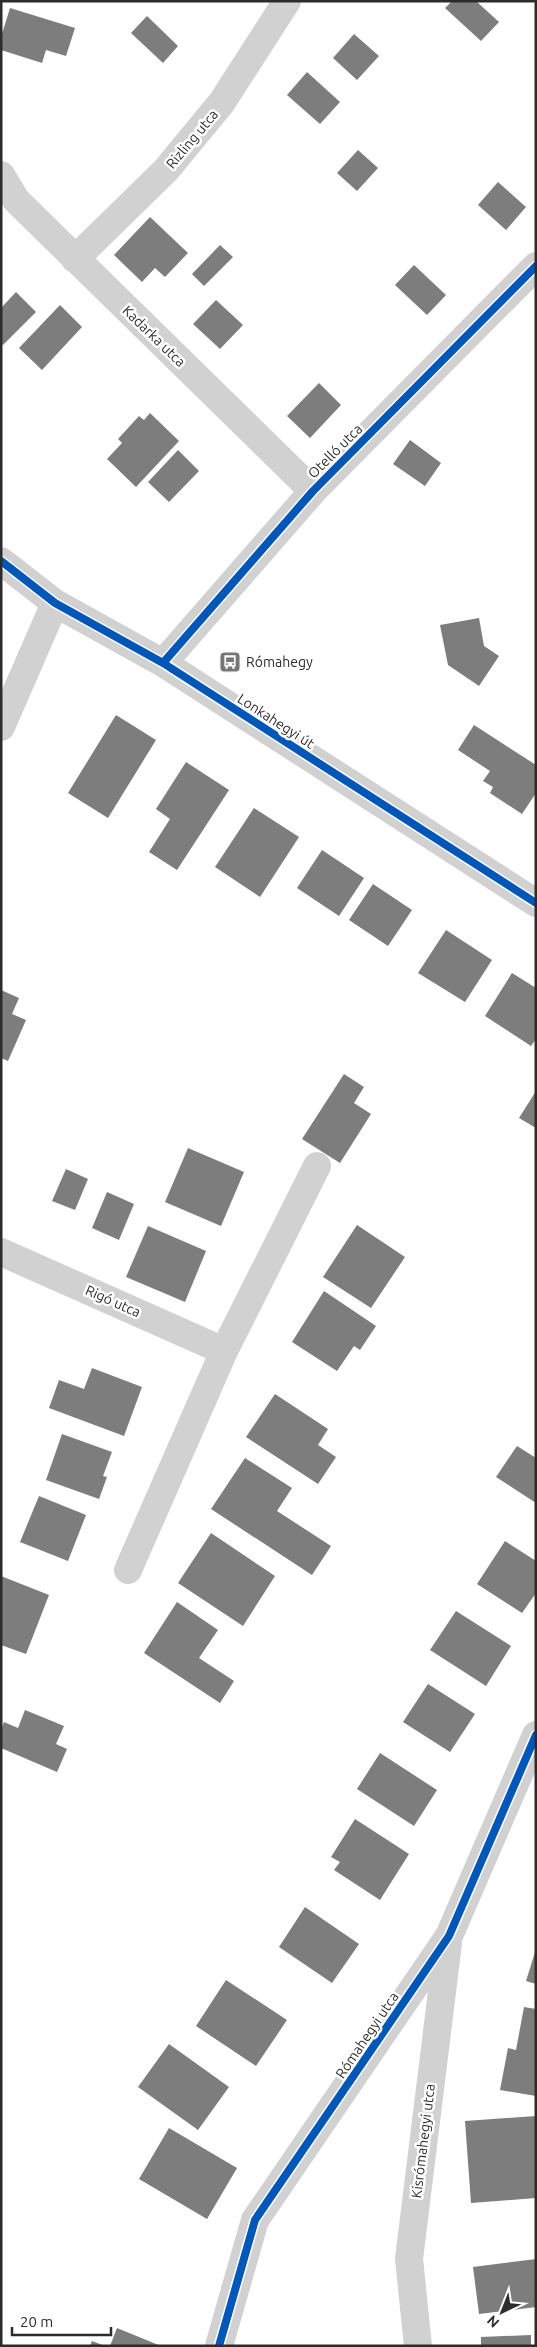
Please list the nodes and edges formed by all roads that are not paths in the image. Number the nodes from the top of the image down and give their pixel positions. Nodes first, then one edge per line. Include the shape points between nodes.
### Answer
1 (287, 1) edge
2 (1, 175) edge
3 (74, 259) junction
4 (536, 266) edge
5 (313, 491) junction
6 (1, 561) edge
7 (55, 604) junction
8 (163, 663) junction
9 (1, 727) edge
10 (536, 903) edge
11 (317, 1166) dead end
12 (1, 1252) edge
13 (224, 1351) junction
14 (128, 1570) dead end
15 (536, 1735) edge
16 (449, 1936) junction
17 (219, 2346) edge
18 (418, 2346) edge

1 - 3 street, Rizling utca via 222,102 179,155
2 - 3 street, Kadarka utca via 16,200
3 - 5 street, Kadarka utca
4 - 5 street, Otelló utca
5 - 8 street, Otelló utca
6 - 7 street, Lonkahegyi út
7 - 8 street, Lonkahegyi út
7 - 9 street
8 - 10 street, Lonkahegyi út
11 - 13 street
12 - 13 street, Rigó utca
13 - 14 street
15 - 16 street, Rómahegyi utca
16 - 17 street, Rómahegyi utca via 255,2220
16 - 18 street, Kisrómahegyi utca via 409,2259

